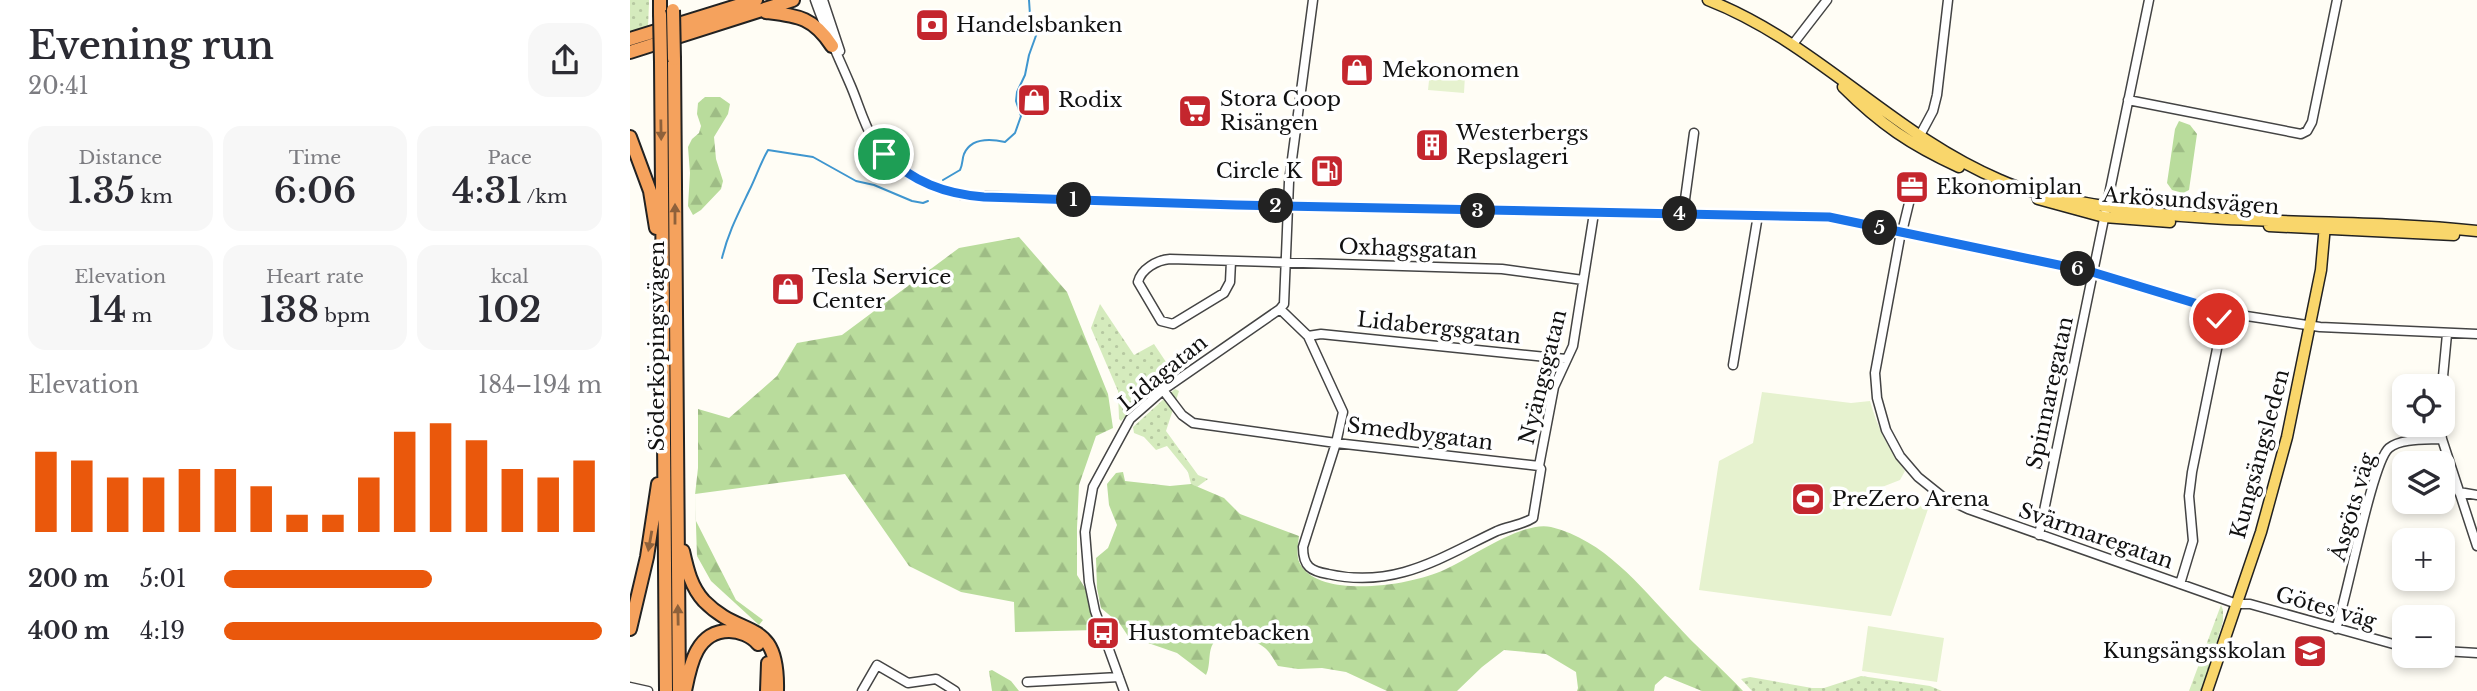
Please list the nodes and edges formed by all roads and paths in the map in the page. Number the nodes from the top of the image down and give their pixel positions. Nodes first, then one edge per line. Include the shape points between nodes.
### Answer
1 (793, 0) edge
2 (815, 0) edge
3 (823, 0) edge
4 (1313, 0) edge
5 (1708, 0) edge
6 (1827, 0) edge
7 (1948, 0) edge
8 (2149, 0) edge
9 (2337, 0) edge
10 (674, 3) edge
11 (753, 4) edge
12 (660, 7) edge
13 (630, 39) edge
14 (1793, 44) junction
15 (832, 46) junction
16 (630, 52) edge
17 (851, 87) junction
18 (2128, 100) junction
19 (1694, 133) dead end
20 (630, 137) edge
21 (1917, 141) junction
22 (1910, 199) dead end
23 (1288, 206) junction
24 (2105, 212) junction
25 (1594, 214) junction
26 (1683, 214) junction
27 (1758, 215) junction
28 (2325, 225) junction
29 (1902, 232) junction
30 (2477, 233) edge
31 (1231, 261) junction
32 (1287, 263) junction
33 (2092, 272) junction
34 (1583, 280) junction
35 (663, 291) junction
36 (1280, 309) junction
37 (2213, 312) junction
38 (2311, 326) junction
39 (2446, 334) junction
40 (2477, 334) edge
41 (1308, 336) junction
42 (1566, 359) junction
43 (1733, 365) dead end
44 (2443, 374) edge
45 (1163, 390) junction
46 (2442, 439) joint
47 (1336, 443) junction
48 (664, 449) junction
49 (1539, 466) junction
50 (2459, 492) junction
51 (2477, 495) edge
52 (678, 530) junction
53 (2039, 534) junction
54 (2477, 546) edge
55 (2180, 584) junction
56 (2237, 604) junction
57 (630, 629) edge
58 (2336, 629) junction
59 (2392, 644) edge
60 (2455, 652) edge
61 (2477, 653) edge
62 (1119, 677) junction
63 (1027, 682) dead end
64 (630, 687) edge
65 (677, 687) edge
66 (907, 687) edge
67 (648, 691) edge
68 (767, 691) edge
69 (777, 691) edge
70 (862, 691) edge
71 (955, 691) edge
72 (1125, 691) edge
73 (2207, 691) edge

1 - 11 highway
2 - 15 street
3 - 17 street
4 - 23 street
5 - 14 main road, Arkösundsvägen
6 - 14 street
7 - 21 street via 1937,95
8 - 18 street, Spinnaregatan
9 - 18 street via 2312,122 2301,134
52 -> 10 highway, Söderköpingsvägen, bridge
11 - 13 highway
11 - 15 highway via 802,17
11 - 16 highway
12 -> 35 highway, Söderköpingsvägen, bridge
14 - 21 main road, Arkösundsvägen via 1873,116
15 - 17 street
17 - 23 street via 884,154 910,175 944,191 994,197
18 - 24 street, Spinnaregatan
19 - 26 street
20 - 35 highway via 650,191
21 - 24 main road, Arkösundsvägen via 2021,192 2064,208
22 - 29 street, Svärmaregatan
23 - 25 street
23 - 32 street
24 - 28 main road, Arkösundsvägen
24 - 33 street, Spinnaregatan
25 - 26 street
25 - 34 street, Nyängsgatan
26 - 27 street
27 - 29 street via 1829,217
27 - 43 street
28 - 30 main road, Arkösundsvägen
28 - 38 main road, Kungsängsleden
29 - 33 street
29 - 53 street, Svärmaregatan via 1875,373 1886,430 1900,456 1943,497
31 - 31 street, Oxhagsgatan via 1162,260 1140,274 1138,282 1161,321 1173,324 1224,293 1230,282
31 - 32 street, Oxhagsgatan
32 - 34 street, Oxhagsgatan via 1502,270
32 - 36 street via 1286,298
33 - 37 street
33 - 53 street, Spinnaregatan
34 - 42 street, Nyängsgatan via 1573,346
35 - 48 highway, Söderköpingsvägen
36 - 41 street, Smedbygatan
36 - 45 street, Lidagatan
37 - 38 street
37 - 55 street via 2221,329 2192,472 2193,541
38 - 39 street
38 - 56 main road, Kungsängsleden via 2277,474
39 - 40 street
39 - 44 street
41 - 42 street, Lidabergsgatan
41 - 47 street, Smedbygatan via 1343,412
42 - 49 street, Nyängsgatan via 1554,387
45 - 47 street via 1194,423
45 - 62 street, Lidagatan via 1130,419 1120,435 1093,487 1085,532 1095,611
46 - 50 street
46 - 58 street, Åsgöts väg via 2399,443 2385,452
47 - 49 street, Smedbygatan
47 - 49 street via 1303,547 1306,565 1313,571 1344,578 1391,577 1427,567 1527,522 1533,518
48 -> 57 highway via 651,537
48 - 65 highway, Söderköpingsvägen
50 - 51 street
50 - 54 street
65 -> 52 highway, Söderköpingsvägen
52 - 69 highway via 689,576 699,594 719,613 758,634 772,649
53 - 55 street, Svärmaregatan
55 - 56 street, Svärmaregatan
56 - 58 street, Götes väg
56 - 73 main road, Kungsängsleden
58 - 59 street, Götes väg
60 - 61 street
62 - 63 street
62 - 72 street, Lidagatan
64 - 67 street
65 - 68 highway via 700,644 715,633 733,631 755,640 764,653
66 - 70 street via 877,665
66 - 71 street via 936,679

